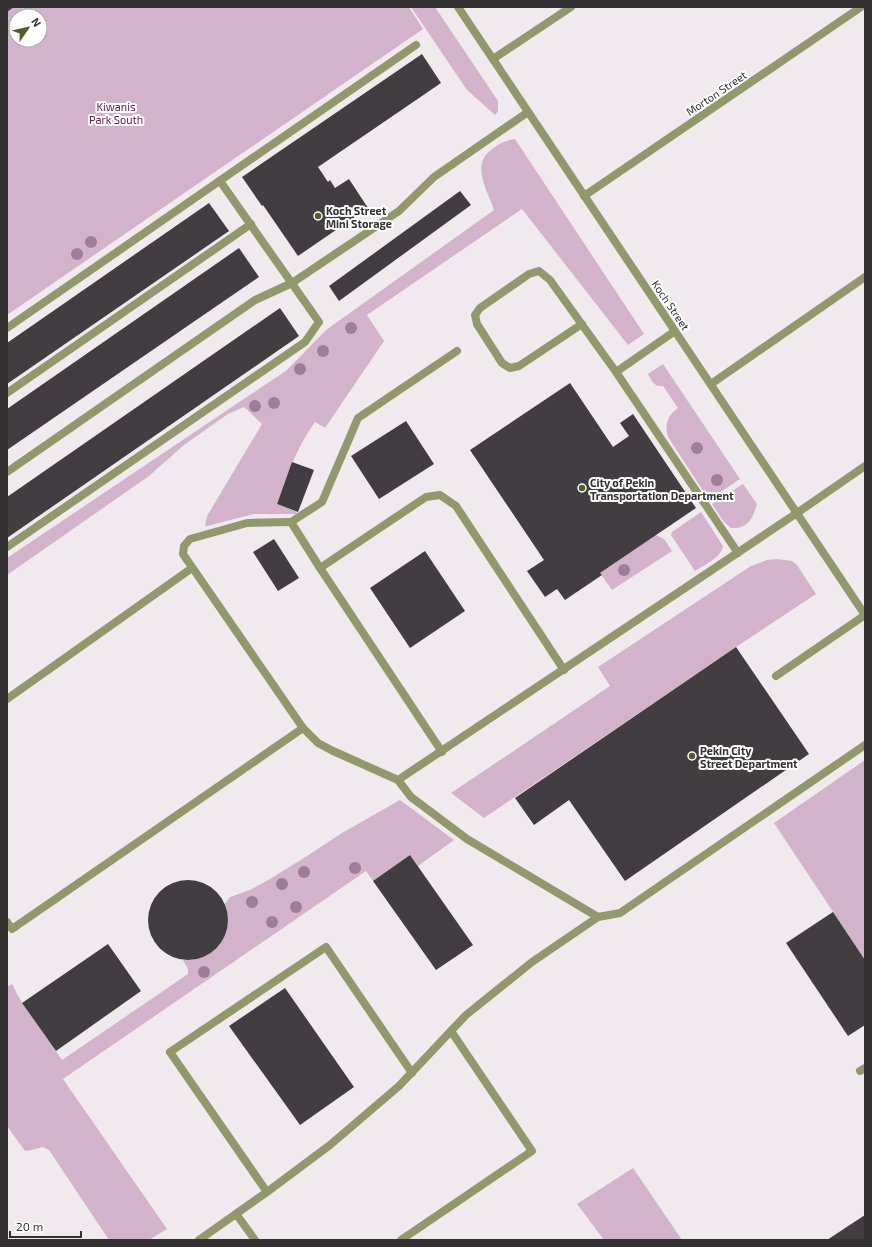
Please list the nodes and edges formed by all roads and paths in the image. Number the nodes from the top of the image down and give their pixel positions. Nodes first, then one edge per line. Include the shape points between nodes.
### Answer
1 (458, 7) edge
2 (571, 7) edge
3 (861, 7) edge
4 (416, 45) dead end
5 (493, 60) junction
6 (528, 112) junction
7 (220, 181) junction
8 (584, 196) junction
9 (251, 224) junction
10 (865, 277) edge
11 (292, 283) junction
12 (582, 324) junction
13 (7, 328) edge
14 (675, 331) junction
15 (457, 351) dead end
16 (616, 372) junction
17 (711, 384) junction
18 (7, 393) edge
19 (865, 466) edge
20 (7, 472) edge
21 (797, 513) junction
22 (291, 522) junction
23 (7, 547) edge
24 (738, 553) junction
25 (192, 568) junction
26 (320, 568) junction
27 (865, 615) edge
28 (564, 670) junction
29 (776, 676) dead end
30 (7, 699) edge
31 (303, 728) junction
32 (865, 745) edge
33 (442, 752) junction
34 (398, 780) junction
35 (598, 917) junction
36 (7, 922) edge
37 (9, 931) edge
38 (451, 1031) junction
39 (412, 1073) junction
40 (267, 1192) junction
41 (236, 1214) junction
42 (199, 1240) edge
43 (255, 1240) edge
44 (401, 1240) edge

1 - 5 street, Koch Street
2 - 5 street
3 - 8 street, Morton Street
4 - 7 street
5 - 6 street, Koch Street
6 - 8 street, Koch Street
6 - 11 street via 434,177 399,211
7 - 9 street
7 - 13 street
8 - 14 street, Koch Street
9 - 11 street
9 - 18 street
10 - 17 street
11 - 20 street via 255,300
11 - 23 street via 319,322 305,342
12 - 12 street via 550,280 539,271 529,274 480,308 475,315 477,324 502,363 510,368 519,366
12 - 16 street
14 - 16 street
14 - 17 street, Koch Street
15 - 22 street via 358,418 322,502
16 - 24 street
17 - 21 street, Koch Street
19 - 21 street
21 - 24 street
21 - 27 street, Koch Street
22 - 25 street via 247,523 190,539 184,546 183,554
22 - 26 street
24 - 28 street
25 - 30 street
25 - 31 street
26 - 28 street via 426,497 440,495 456,506
26 - 33 street
27 - 29 street
28 - 33 street
31 - 34 street via 318,743
31 - 37 street
32 - 35 street via 620,913
33 - 34 street
34 - 35 street via 411,797 467,839
35 - 38 street via 532,962 466,1014
36 - 37 street
38 - 39 street
38 - 44 street via 532,1151
39 - 40 street via 330,1145
39 - 40 street via 326,947 170,1052
40 - 41 street
41 - 42 street
41 - 43 street

